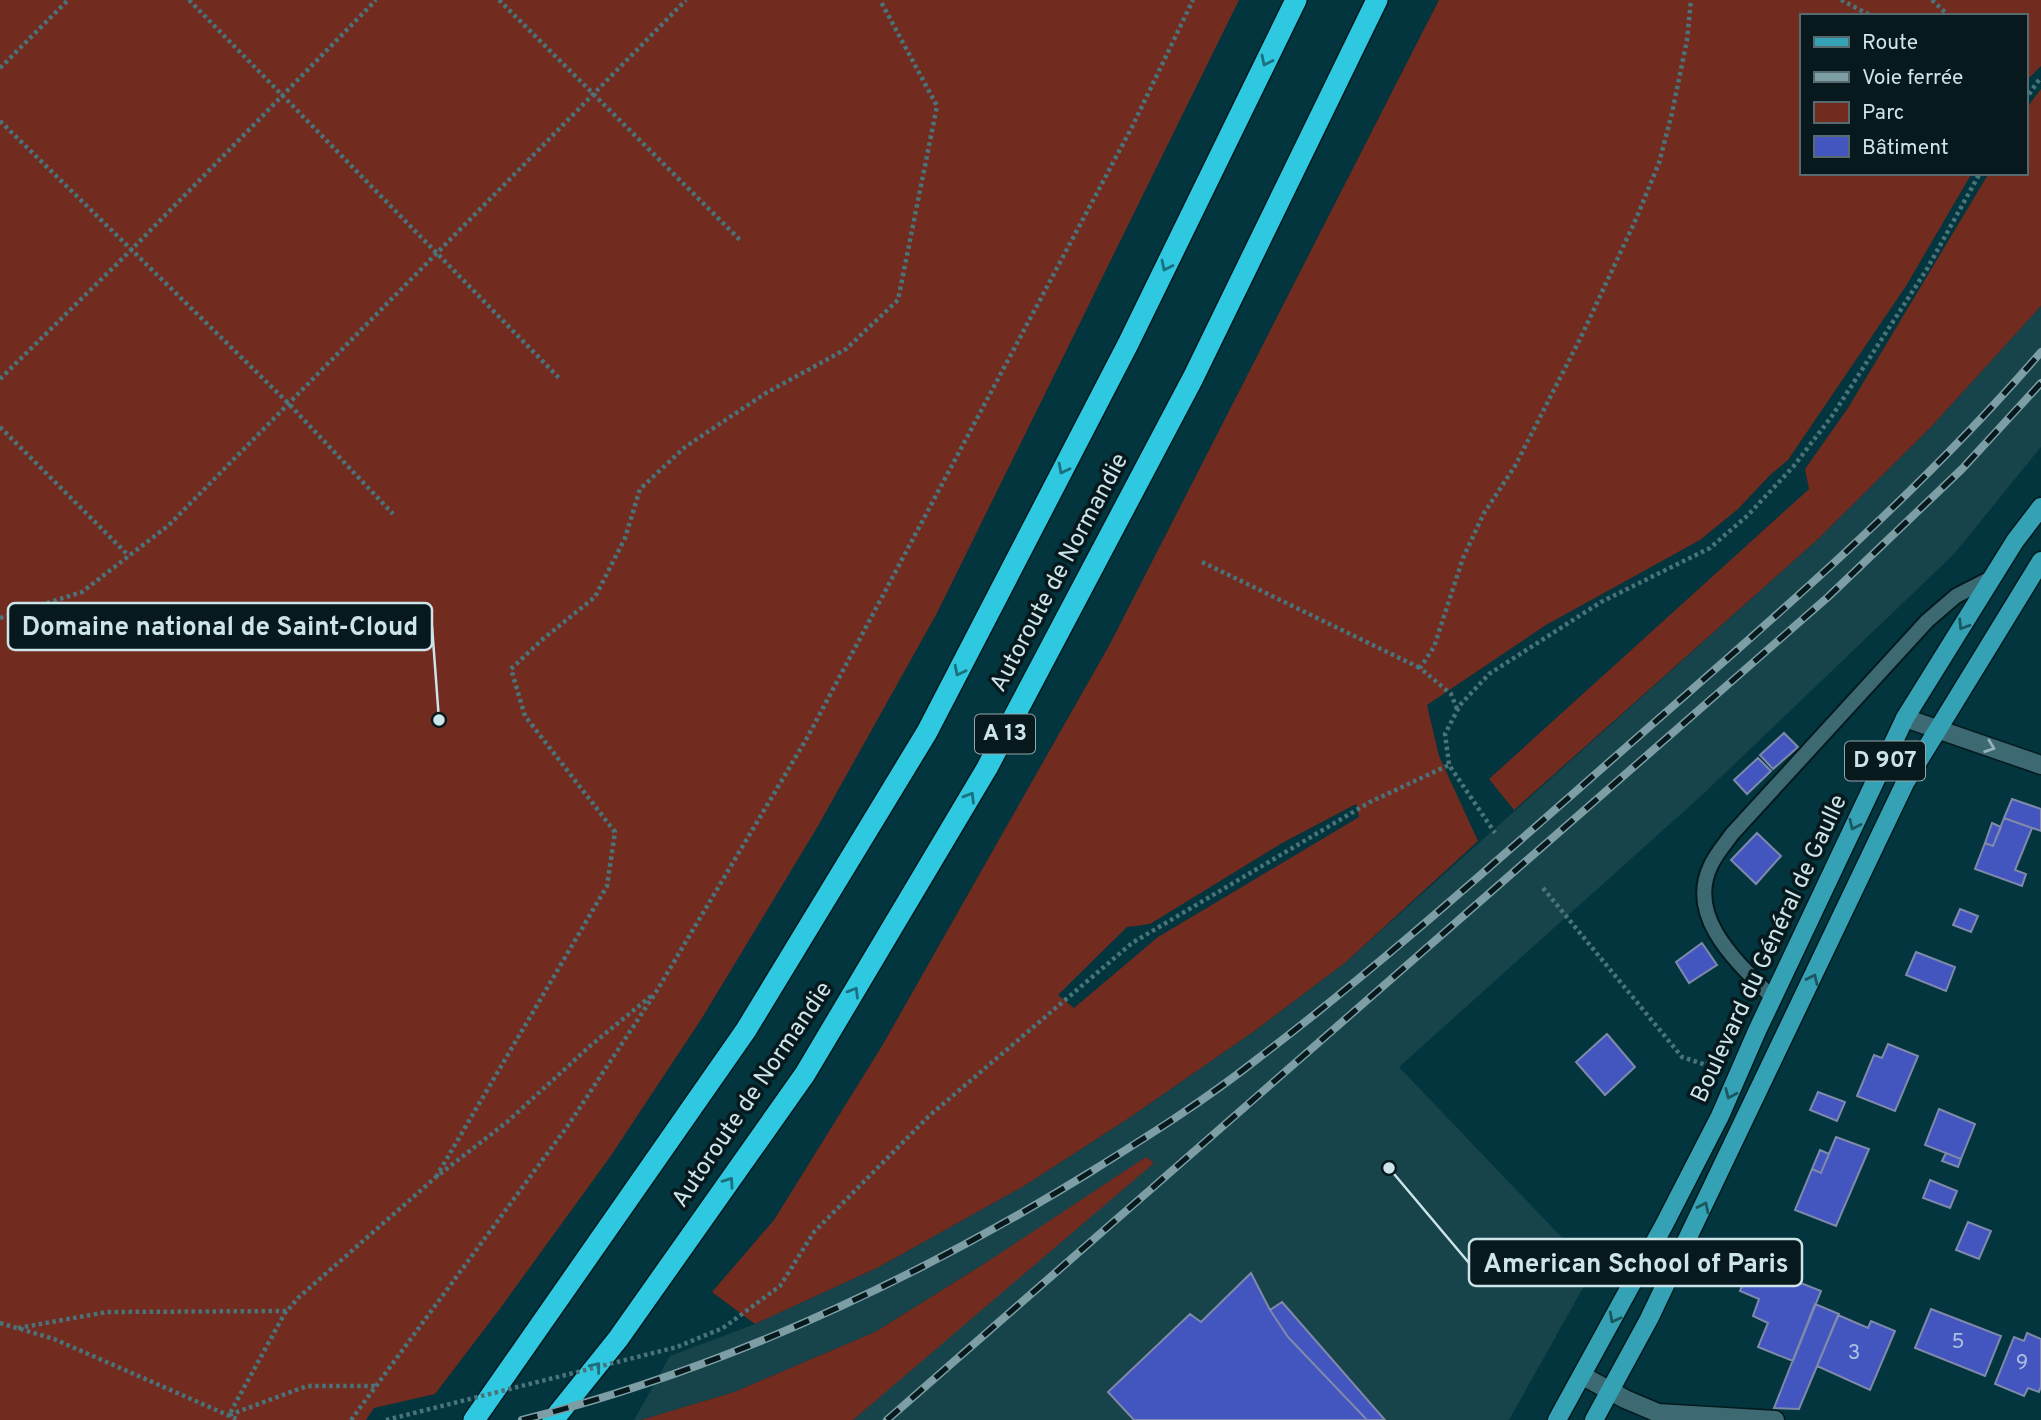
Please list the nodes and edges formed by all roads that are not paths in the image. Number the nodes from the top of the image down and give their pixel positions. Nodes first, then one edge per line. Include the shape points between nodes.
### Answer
1 (1296, 0) edge
2 (1377, 0) edge
3 (2041, 507) edge
4 (2041, 561) edge
5 (1993, 577) junction
6 (1905, 718) junction
7 (1938, 729) junction
8 (2041, 765) edge
9 (1773, 998) junction
10 (1583, 1376) junction
11 (1611, 1392) junction
12 (474, 1420) edge
13 (553, 1420) edge
14 (1558, 1420) edge
15 (1594, 1420) edge
16 (1775, 1420) edge

1 -> 12 highway, Autoroute de Normandie / A 13 via 1121,356 927,732 746,1030
13 -> 2 highway, Autoroute de Normandie / A 13 via 618,1339 805,1074 987,768 1192,379
3 - 5 main road, Boulevard du Général de Gaulle / D 907
4 - 7 main road, Boulevard du Général de Gaulle / D 907
5 -> 6 main road, Boulevard du Général de Gaulle / D 907
5 - 9 lane via 1956,596 1927,621 1732,834 1710,866 1704,890 1707,915 1720,942
6 - 7 street
6 -> 9 main road, Boulevard du Général de Gaulle / D 907
7 -> 8 street
11 -> 7 main road, Boulevard du Général de Gaulle / D 907 via 1905,783
9 -> 10 main road, Boulevard du Général de Gaulle / D 907 via 1720,1116
10 - 11 street
10 - 14 main road, Boulevard du Général de Gaulle / D 907
11 - 15 main road, Boulevard du Général de Gaulle / D 907
11 - 16 street via 1658,1413

